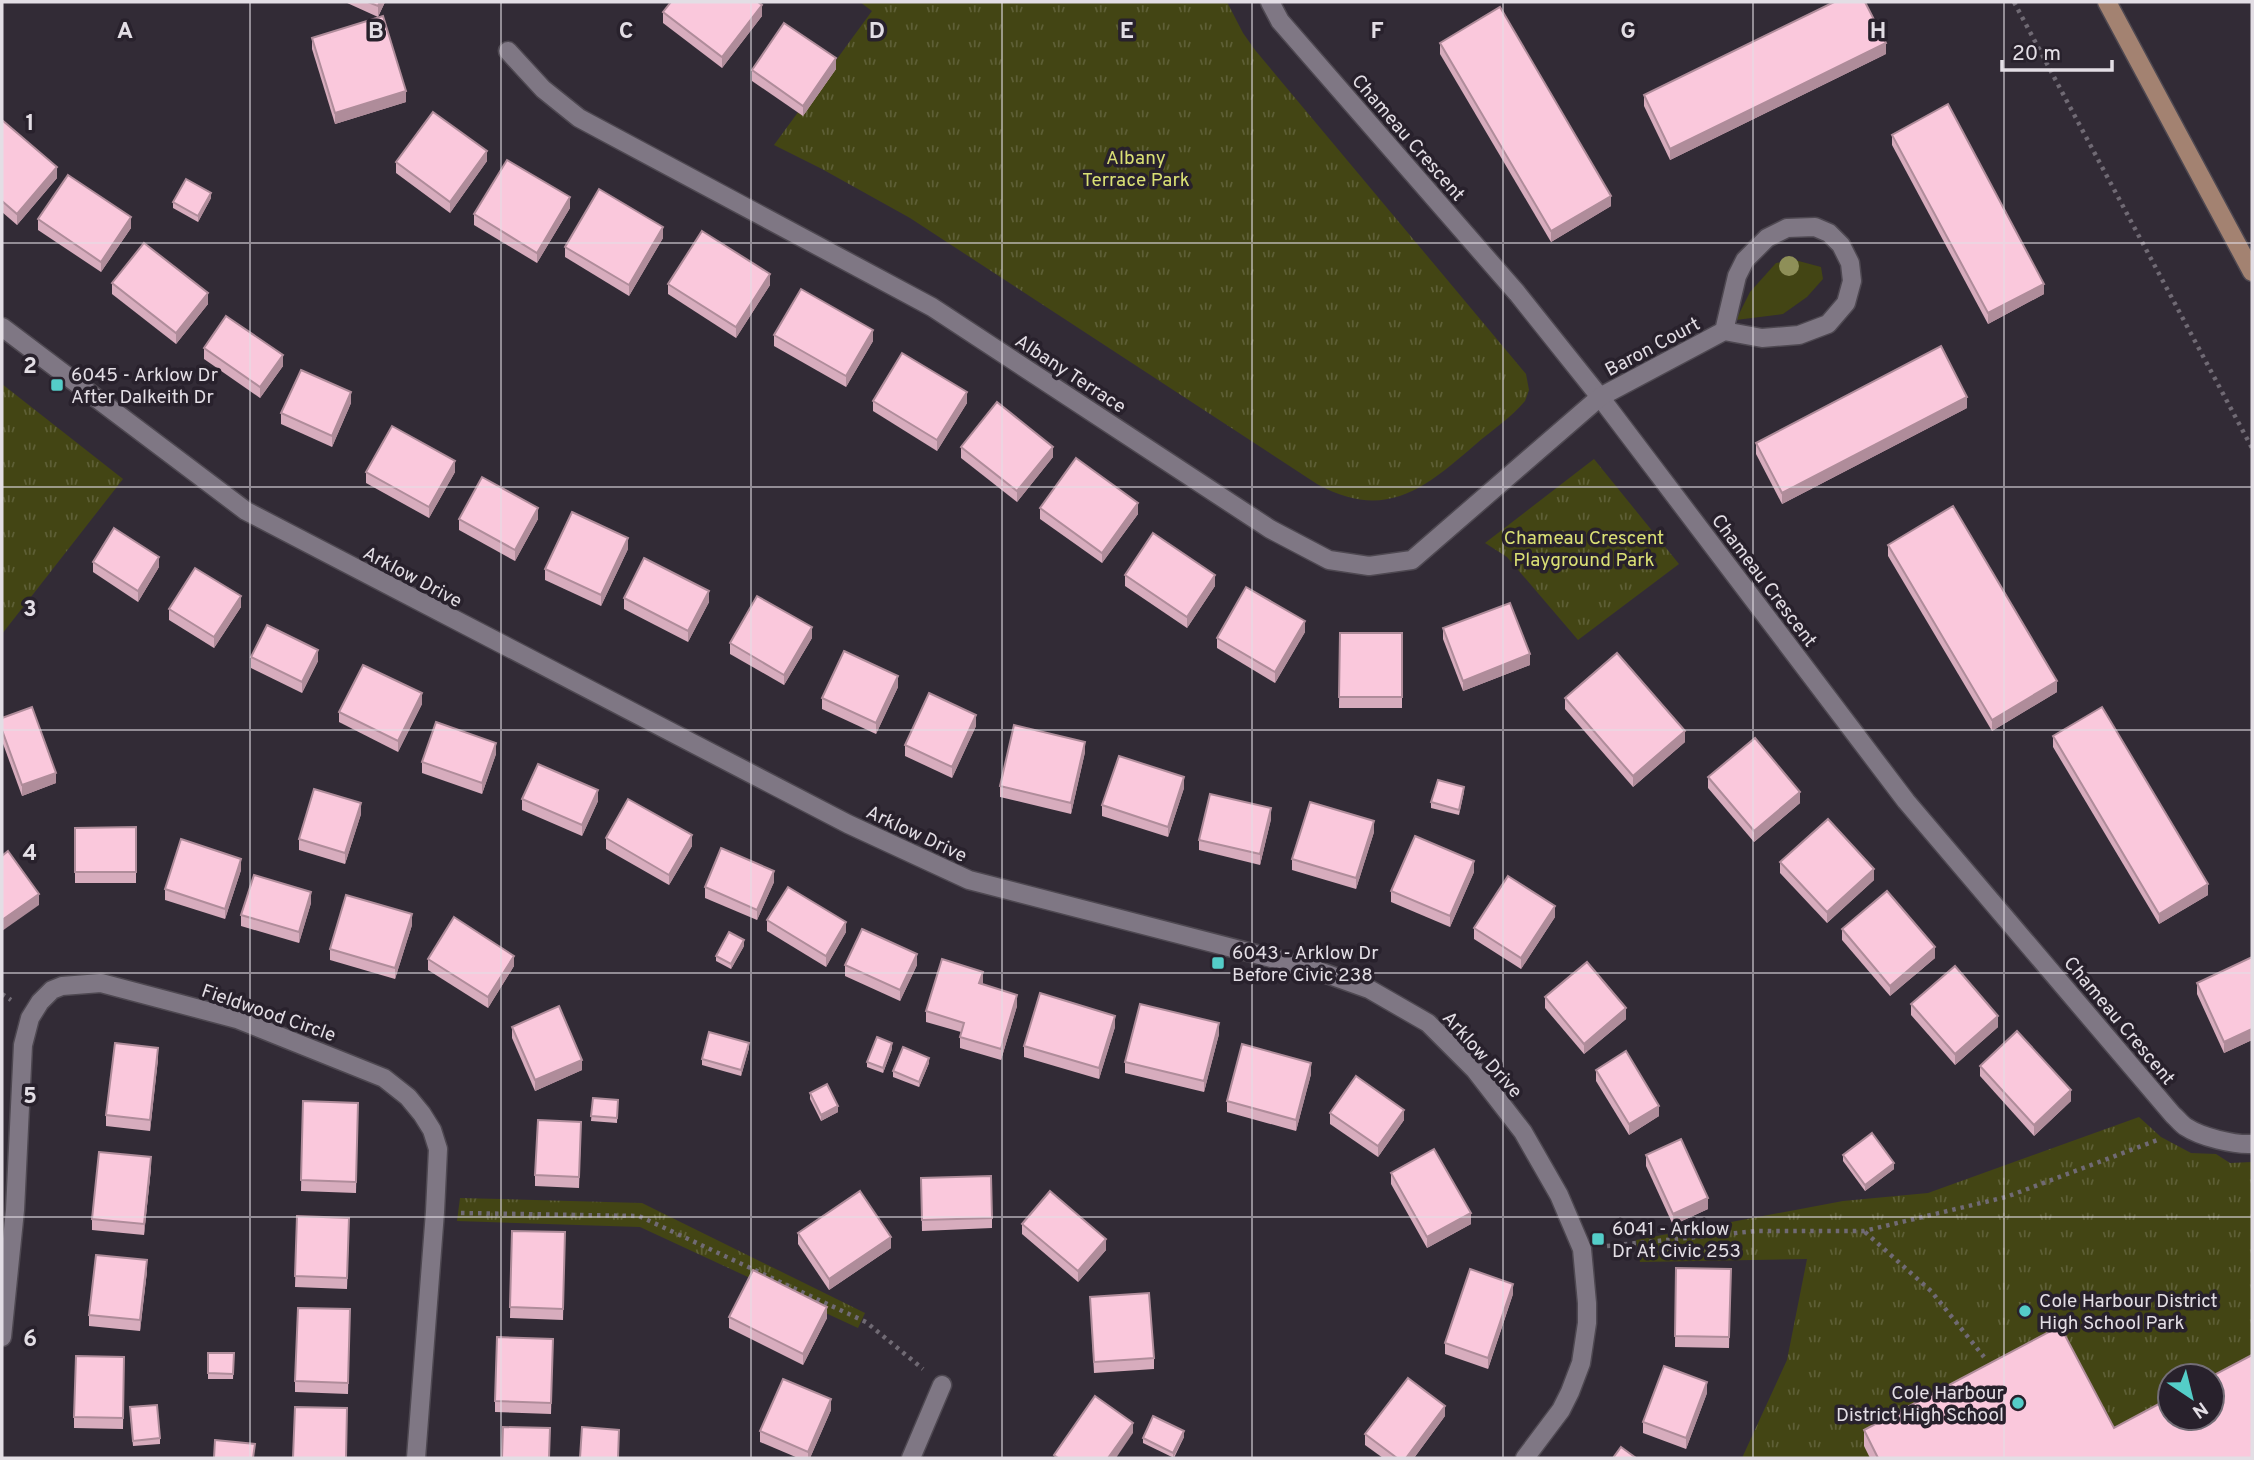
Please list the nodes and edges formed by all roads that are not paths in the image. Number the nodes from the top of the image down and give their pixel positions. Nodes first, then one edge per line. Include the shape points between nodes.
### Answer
1 (1270, 2) edge
2 (2107, 2) edge
3 (508, 51) dead end
4 (2252, 272) edge
5 (2, 327) edge
6 (1724, 331) junction
7 (1600, 397) junction
8 (2252, 1144) edge
9 (2, 1337) edge
10 (942, 1385) road end
11 (416, 1458) edge
12 (911, 1458) edge
13 (1525, 1458) edge

1 - 7 street, Chameau Crescent via 1280,21 1517,293
2 - 4 main road
3 - 7 street, Albany Terrace via 542,89 579,118 932,307 1270,529 1329,560 1369,566 1412,560
5 - 13 street, Arklow Drive via 246,511 848,824 969,880 1310,968 1369,989 1428,1023 1475,1070 1524,1132 1559,1195 1581,1249 1587,1303 1581,1363 1561,1410
6 - 6 street, Baron Court via 1762,338 1799,335 1828,324 1846,303 1852,281 1841,245 1815,227 1787,228 1767,238 1745,260 1737,276
6 - 7 street, Baron Court
7 - 8 street, Chameau Crescent via 1906,801 2186,1127 2224,1141
9 - 11 street, Fieldwood Circle via 15,1210 23,1045 32,1014 47,995 62,986 82,983 113,985 237,1019 384,1078 408,1097 432,1130 438,1149 435,1212
10 - 12 street

